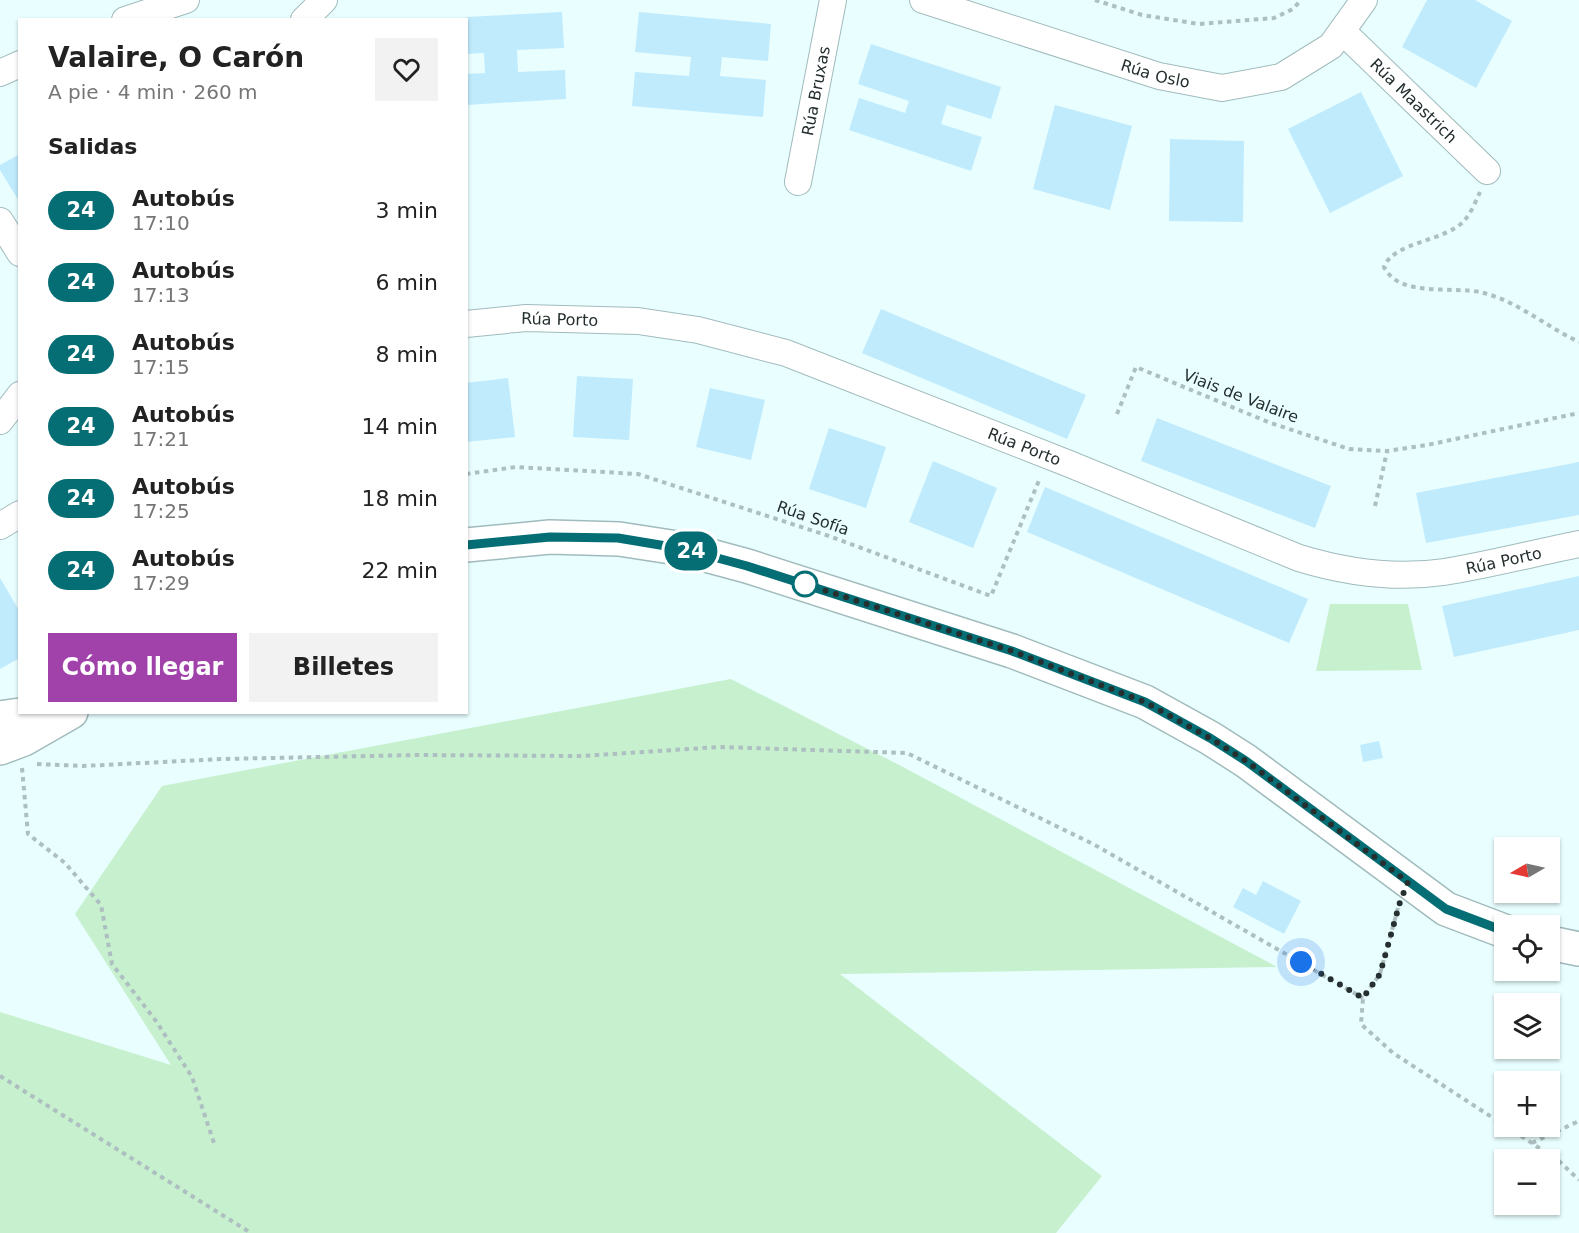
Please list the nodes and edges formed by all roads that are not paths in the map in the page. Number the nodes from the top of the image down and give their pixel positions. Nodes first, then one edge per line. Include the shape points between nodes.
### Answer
1 (186, 0) edge
2 (297, 0) edge
3 (324, 0) edge
4 (833, 0) edge
5 (923, 0) edge
6 (1364, 0) edge
7 (131, 18) edge
8 (297, 18) edge
9 (306, 18) edge
10 (1342, 31) junction
11 (18, 65) edge
12 (0, 73) edge
13 (1487, 171) road end
14 (798, 182) dead end
15 (0, 221) edge
16 (18, 250) edge
17 (468, 324) edge
18 (18, 398) edge
19 (0, 421) edge
20 (1579, 544) edge
21 (468, 545) edge
22 (27, 714) edge
23 (68, 714) edge
24 (0, 718) edge
25 (11, 755) edge
26 (1494, 927) edge
27 (1560, 945) edge
28 (1579, 949) edge

1 - 7 street
2 - 8 street
3 - 9 street
4 - 14 street, Rúa Bruxas
5 - 10 street, Rúa Oslo via 1159,76 1222,88 1281,77 1331,46
6 - 10 street, Rúa Oslo
10 - 13 street, Rúa Maastrich
11 - 12 street
15 - 16 street
17 - 20 street, Rúa Porto via 526,318 638,321 699,330 786,352 1327,567 1389,574 1443,572
18 - 19 street
21 - 26 street via 550,537 618,538 684,549 1012,651 1145,702 1210,738 1446,909
22 - 24 street
23 - 25 street via 24,739
27 - 28 street

